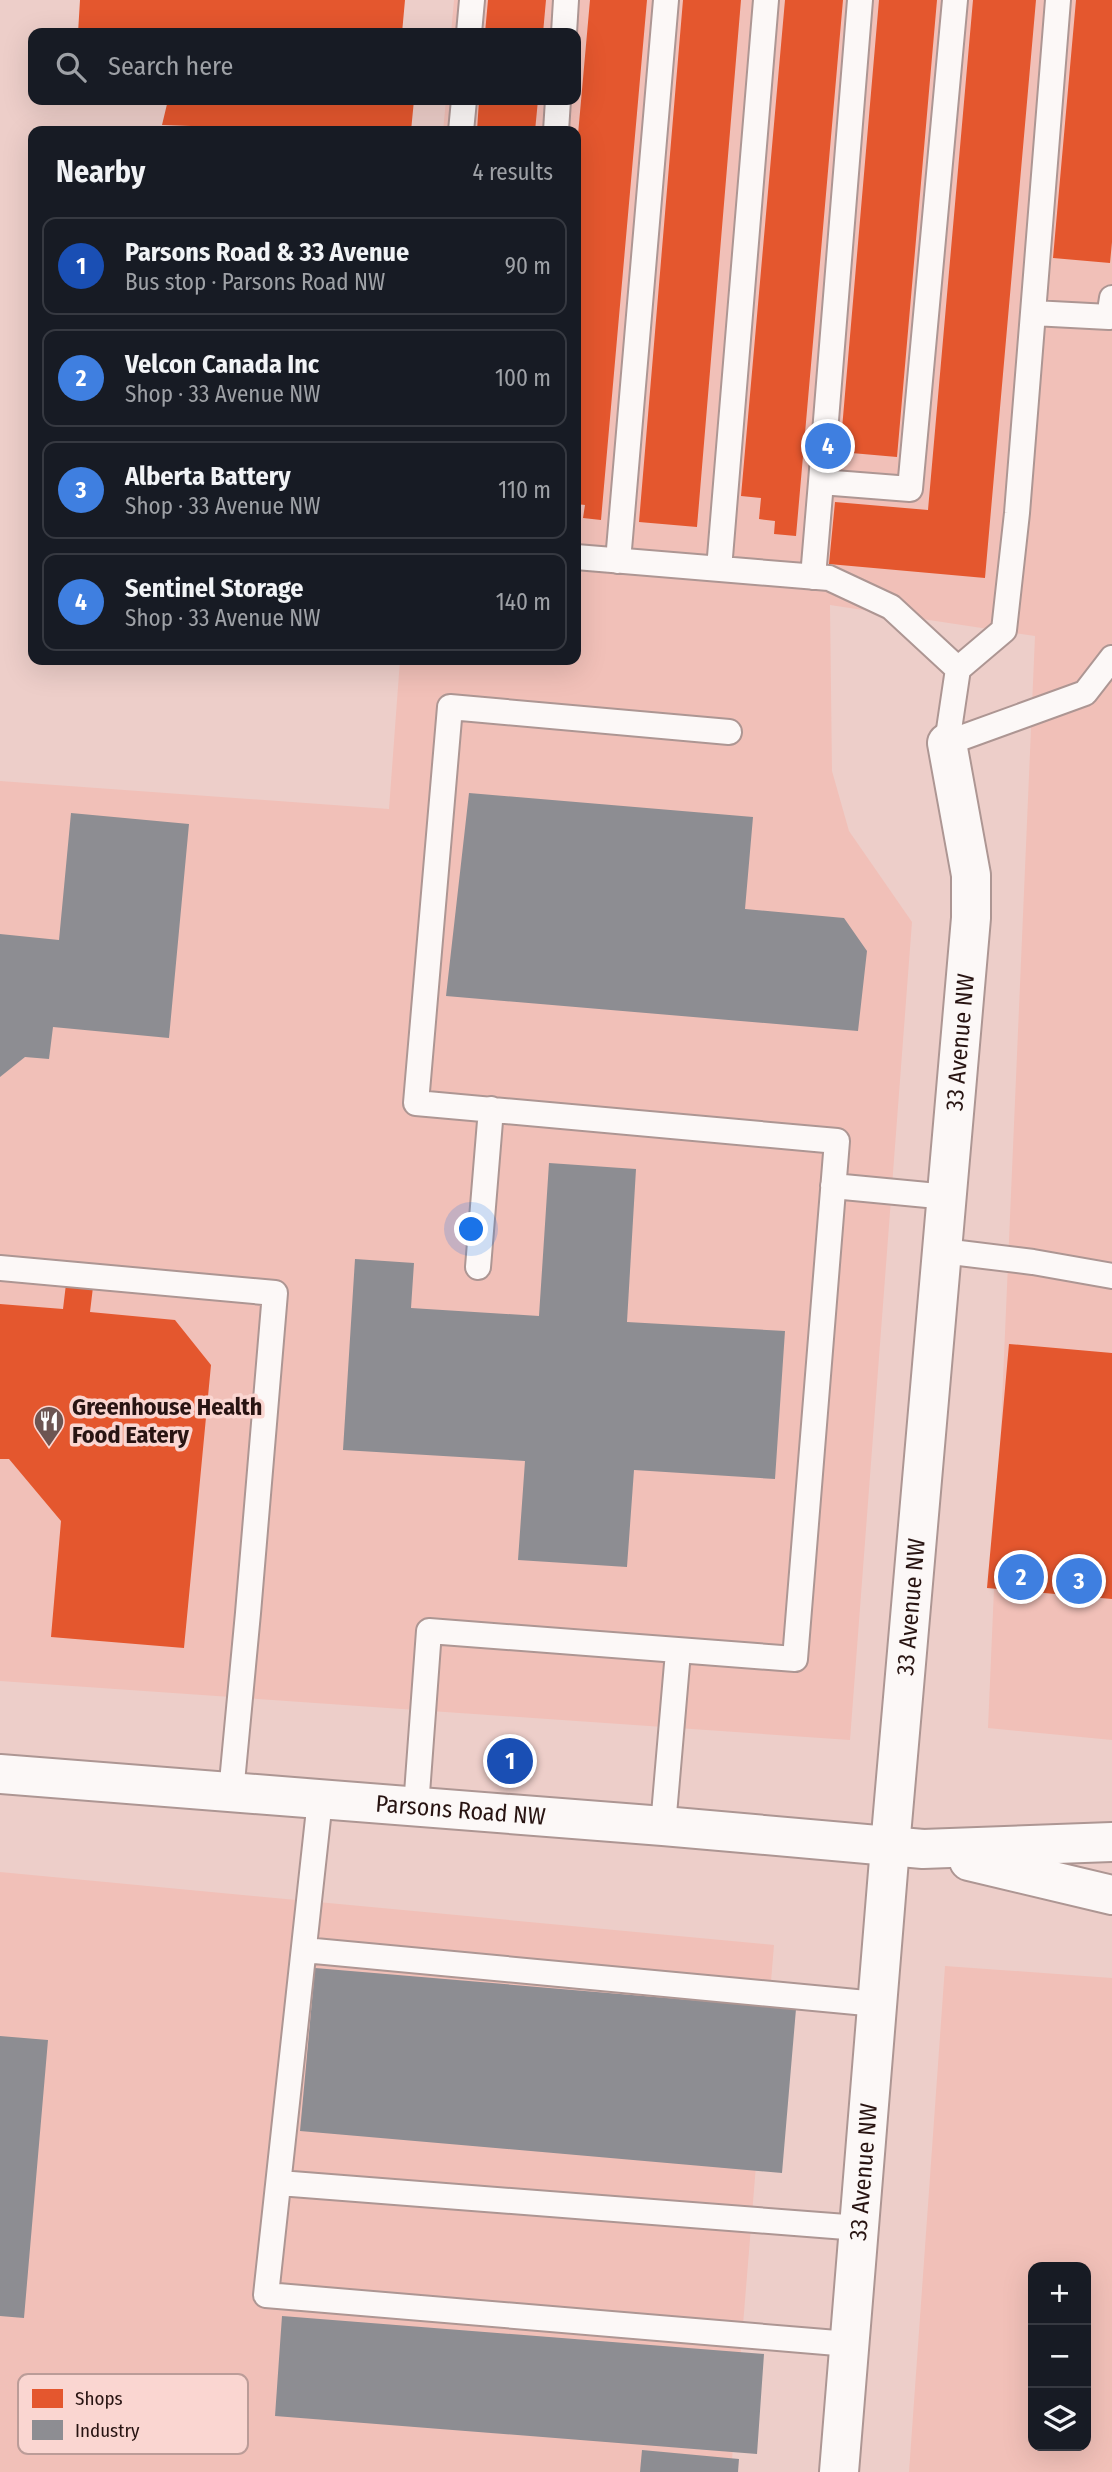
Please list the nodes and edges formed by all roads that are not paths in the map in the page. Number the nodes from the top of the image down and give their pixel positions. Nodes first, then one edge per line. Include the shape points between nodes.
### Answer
1 (472, 0) edge
2 (566, 0) edge
3 (666, 0) edge
4 (766, 0) edge
5 (860, 0) edge
6 (955, 0) edge
7 (1058, 0) edge
8 (469, 28) edge
9 (564, 28) edge
10 (464, 105) edge
11 (558, 105) edge
12 (461, 126) edge
13 (556, 126) edge
14 (1112, 298) edge
15 (1033, 313) junction
16 (821, 482) junction
17 (581, 558) edge
18 (618, 561) junction
19 (719, 569) junction
20 (813, 577) junction
21 (1112, 658) edge
22 (958, 669) junction
23 (729, 732) dead end
24 (947, 743) junction
25 (491, 1109) junction
26 (833, 1186) junction
27 (948, 1196) junction
28 (943, 1251) junction
29 (0, 1268) edge
30 (478, 1268) dead end
31 (1112, 1276) edge
32 (678, 1652) junction
33 (0, 1774) edge
34 (231, 1793) junction
35 (320, 1800) junction
36 (416, 1807) junction
37 (663, 1826) junction
38 (1112, 1843) edge
39 (906, 1848) junction
40 (1112, 1895) edge
41 (304, 1950) junction
42 (877, 2004) junction
43 (279, 2183) junction
44 (859, 2228) junction
45 (849, 2344) junction
46 (839, 2472) edge

1 - 8 lane
2 - 9 lane
3 - 18 lane
4 - 19 lane
5 - 16 lane
6 - 16 lane via 910,489
7 - 15 lane
10 - 12 lane
11 - 13 lane
14 - 15 lane via 1109,317
15 - 22 lane via 1004,630
16 - 20 lane
17 - 18 lane
18 - 19 lane
19 - 20 lane
20 - 22 lane via 829,578 891,607
21 - 24 lane via 1085,693
22 - 24 lane
23 - 25 lane via 450,707 416,1103
24 - 27 street, 33 Avenue NW via 971,875
25 - 26 lane via 837,1141
25 - 30 lane
26 - 27 lane
26 - 32 lane via 794,1659
27 - 28 street, 33 Avenue NW
28 - 31 lane
28 - 39 street, 33 Avenue NW
29 - 34 lane via 275,1293
32 - 36 lane via 429,1631
32 - 37 lane
33 - 34 street, Parsons Road NW
34 - 35 street, Parsons Road NW
35 - 36 street, Parsons Road NW
35 - 41 lane
36 - 37 street, Parsons Road NW
37 - 39 street, Parsons Road NW
38 - 39 street, Parsons Road NW
39 - 40 street, Parsons Road NW
39 - 42 street, 33 Avenue NW
41 - 42 lane
41 - 43 lane
42 - 44 street, 33 Avenue NW
43 - 44 lane
43 - 45 lane via 266,2295
44 - 45 street, 33 Avenue NW
45 - 46 street, 33 Avenue NW

